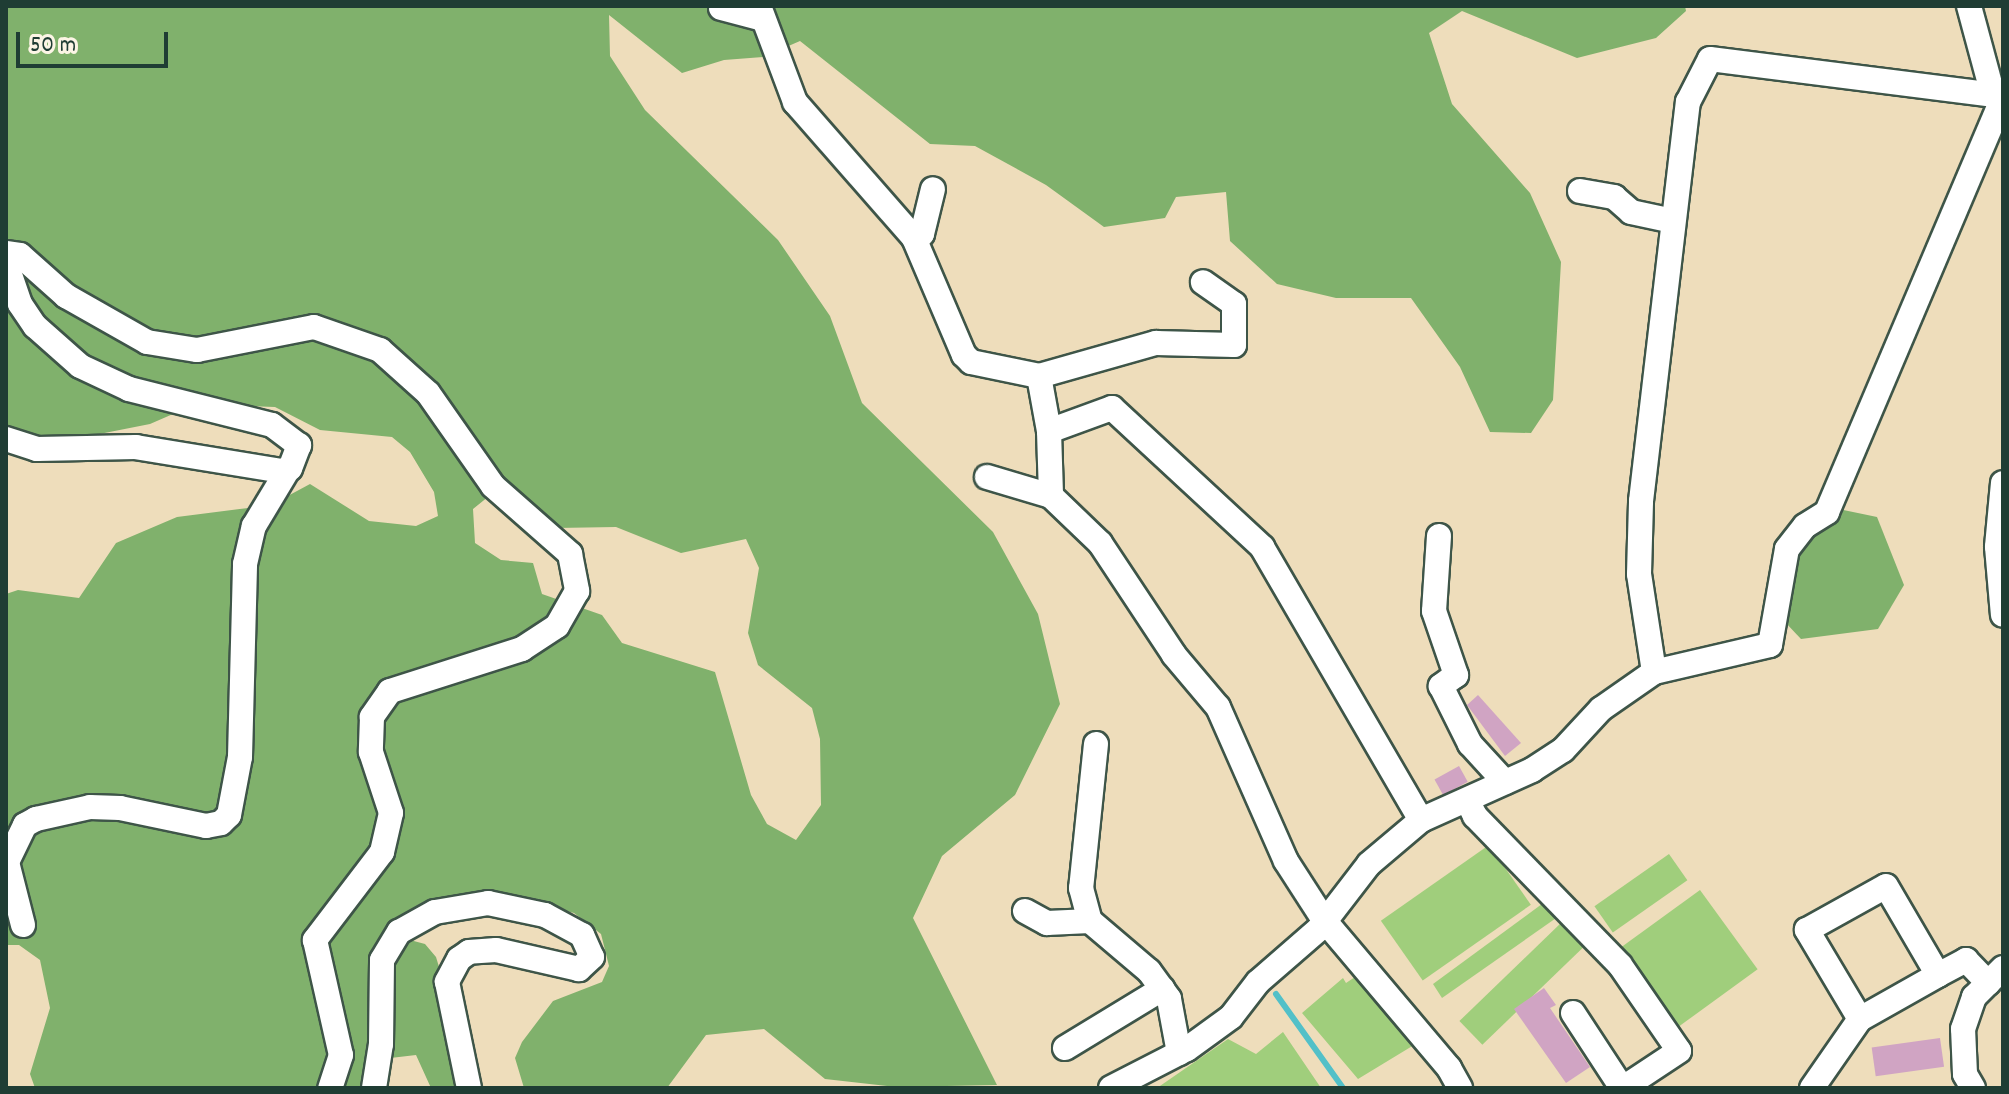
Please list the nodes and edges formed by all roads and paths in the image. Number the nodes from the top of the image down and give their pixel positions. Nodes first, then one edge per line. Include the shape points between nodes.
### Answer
1 (1969, 6) edge
2 (721, 8) edge
3 (761, 12) edge
4 (1999, 101) edge
5 (933, 189) dead end
6 (1580, 191) dead end
7 (1673, 221) junction
8 (914, 238) junction
9 (6, 253) edge
10 (6, 263) edge
11 (1203, 282) dead end
12 (1039, 376) junction
13 (1049, 431) junction
14 (6, 439) edge
15 (287, 471) junction
16 (987, 477) dead end
17 (2003, 483) edge
18 (1051, 496) junction
19 (1439, 536) dead end
20 (2003, 615) edge
21 (1654, 672) junction
22 (1096, 744) dead end
23 (1505, 782) junction
24 (1468, 802) junction
25 (1421, 820) junction
26 (1025, 911) dead end
27 (1324, 920) junction
28 (1090, 921) junction
29 (23, 925) dead end
30 (1938, 975) junction
31 (1995, 976) edge
32 (1162, 989) junction
33 (1573, 1013) dead end
34 (1860, 1019) junction
35 (1065, 1048) dead end
36 (1179, 1053) junction
37 (330, 1088) edge
38 (374, 1088) edge
39 (469, 1088) edge
40 (1111, 1088) edge
41 (1460, 1088) edge
42 (1622, 1088) edge
43 (1812, 1088) edge
44 (1973, 1088) edge

1 - 4 street
2 - 3 street
3 - 8 street via 795,102
4 - 7 street via 1710,59 1688,102
4 - 21 street via 1827,512 1805,526 1787,549 1770,645
5 - 8 street via 922,234
6 - 7 street via 1614,197 1631,212
7 - 21 street via 1641,501 1639,574
8 - 12 street via 964,355 971,362
9 - 37 street via 20,255 66,296 147,342 197,350 314,327 380,350 428,393 500,493 570,554 577,591 557,626 522,649 390,691 372,717 371,752 391,813 382,852 315,940 341,1055
10 - 15 street via 20,304 35,326 80,366 129,389 225,410 285,431 299,445
11 - 12 street via 1234,304 1234,345 1156,343
12 - 13 street
13 - 18 street
13 - 25 street via 1112,408 1262,547
14 - 15 street via 37,449 136,447
15 - 29 street via 254,526 245,564 240,757 229,815 206,826 90,807 36,819 25,825 7,862
16 - 18 street
17 - 20 street via 1997,547
18 - 27 street via 1100,543 1174,655 1218,707 1286,861
19 - 23 street via 1434,611 1456,675 1441,686 1470,744
21 - 23 street via 1601,709 1563,750
22 - 28 street via 1082,852 1081,888
23 - 24 street
24 - 25 street
24 - 42 street via 1475,816 1620,965 1679,1051
25 - 27 street via 1369,864
26 - 28 street via 1047,923
27 - 36 street via 1258,982 1231,1017
27 - 41 street
28 - 32 street
30 - 31 street via 1966,960
30 - 34 street
30 - 34 street via 1886,886 1807,930
31 - 44 street via 1974,997 1963,1029 1965,1074
32 - 35 street
32 - 36 street via 1174,1015
33 - 42 street
34 - 43 street
36 - 40 street
38 - 39 street via 381,1044 382,960 399,932 435,912 488,903 545,915 582,935 592,957 579,969 496,950 469,952 459,959 447,982

